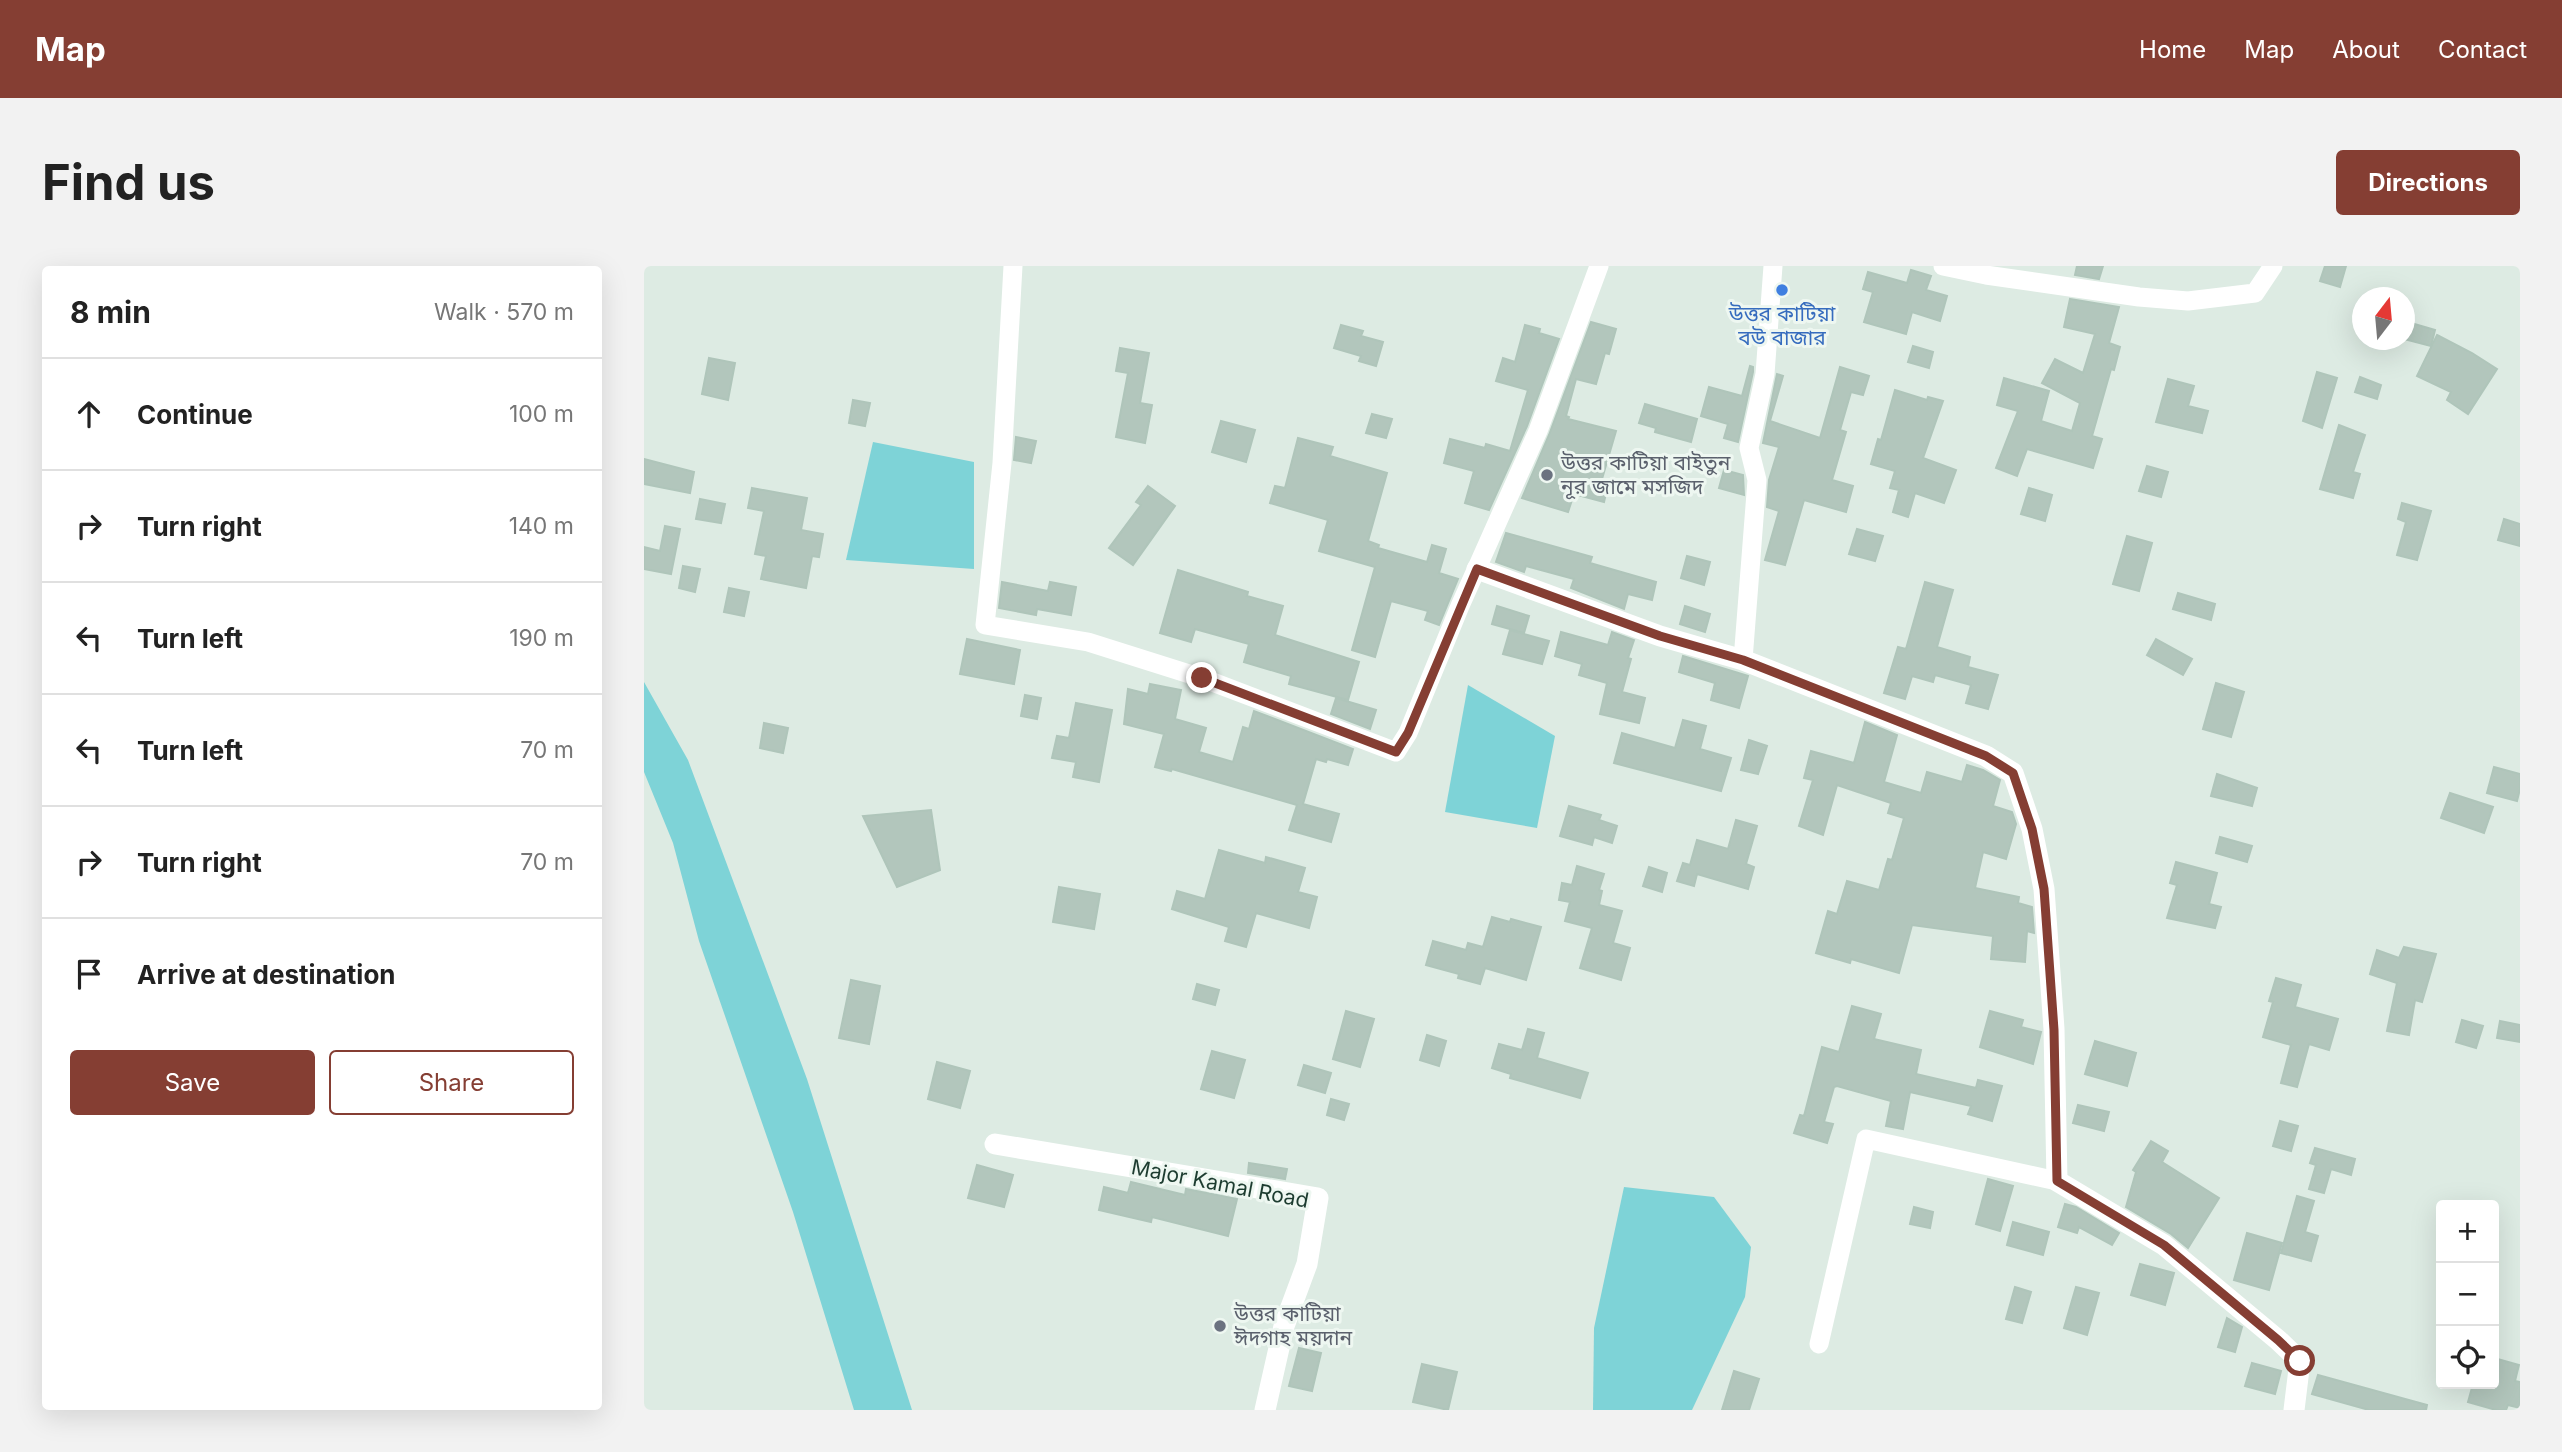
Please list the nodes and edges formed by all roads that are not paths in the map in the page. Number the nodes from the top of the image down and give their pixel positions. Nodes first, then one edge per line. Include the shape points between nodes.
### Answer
1 (1013, 266) edge
2 (1598, 266) edge
3 (1773, 266) edge
4 (1943, 266) edge
5 (2273, 266) edge
6 (1477, 569) junction
7 (1743, 660) junction
8 (995, 1144) dead end
9 (2057, 1181) junction
10 (1819, 1344) dead end
11 (1265, 1410) edge
12 (2294, 1410) edge

1 - 6 street via 1002,463 985,625 1088,642 1202,678 1396,752
2 - 6 street via 1538,431
3 - 7 street via 1765,374 1749,448 1757,480
4 - 5 street via 2127,296 2188,301 2255,293
6 - 7 street via 1660,636
7 - 9 street via 1986,756 2013,773 2032,829 2044,889 2054,1030
8 - 11 street, Major Kamal Road via 1318,1198 1307,1264 1284,1326
9 - 10 street via 1866,1139
9 - 12 street via 2164,1245 2293,1354 2300,1361

